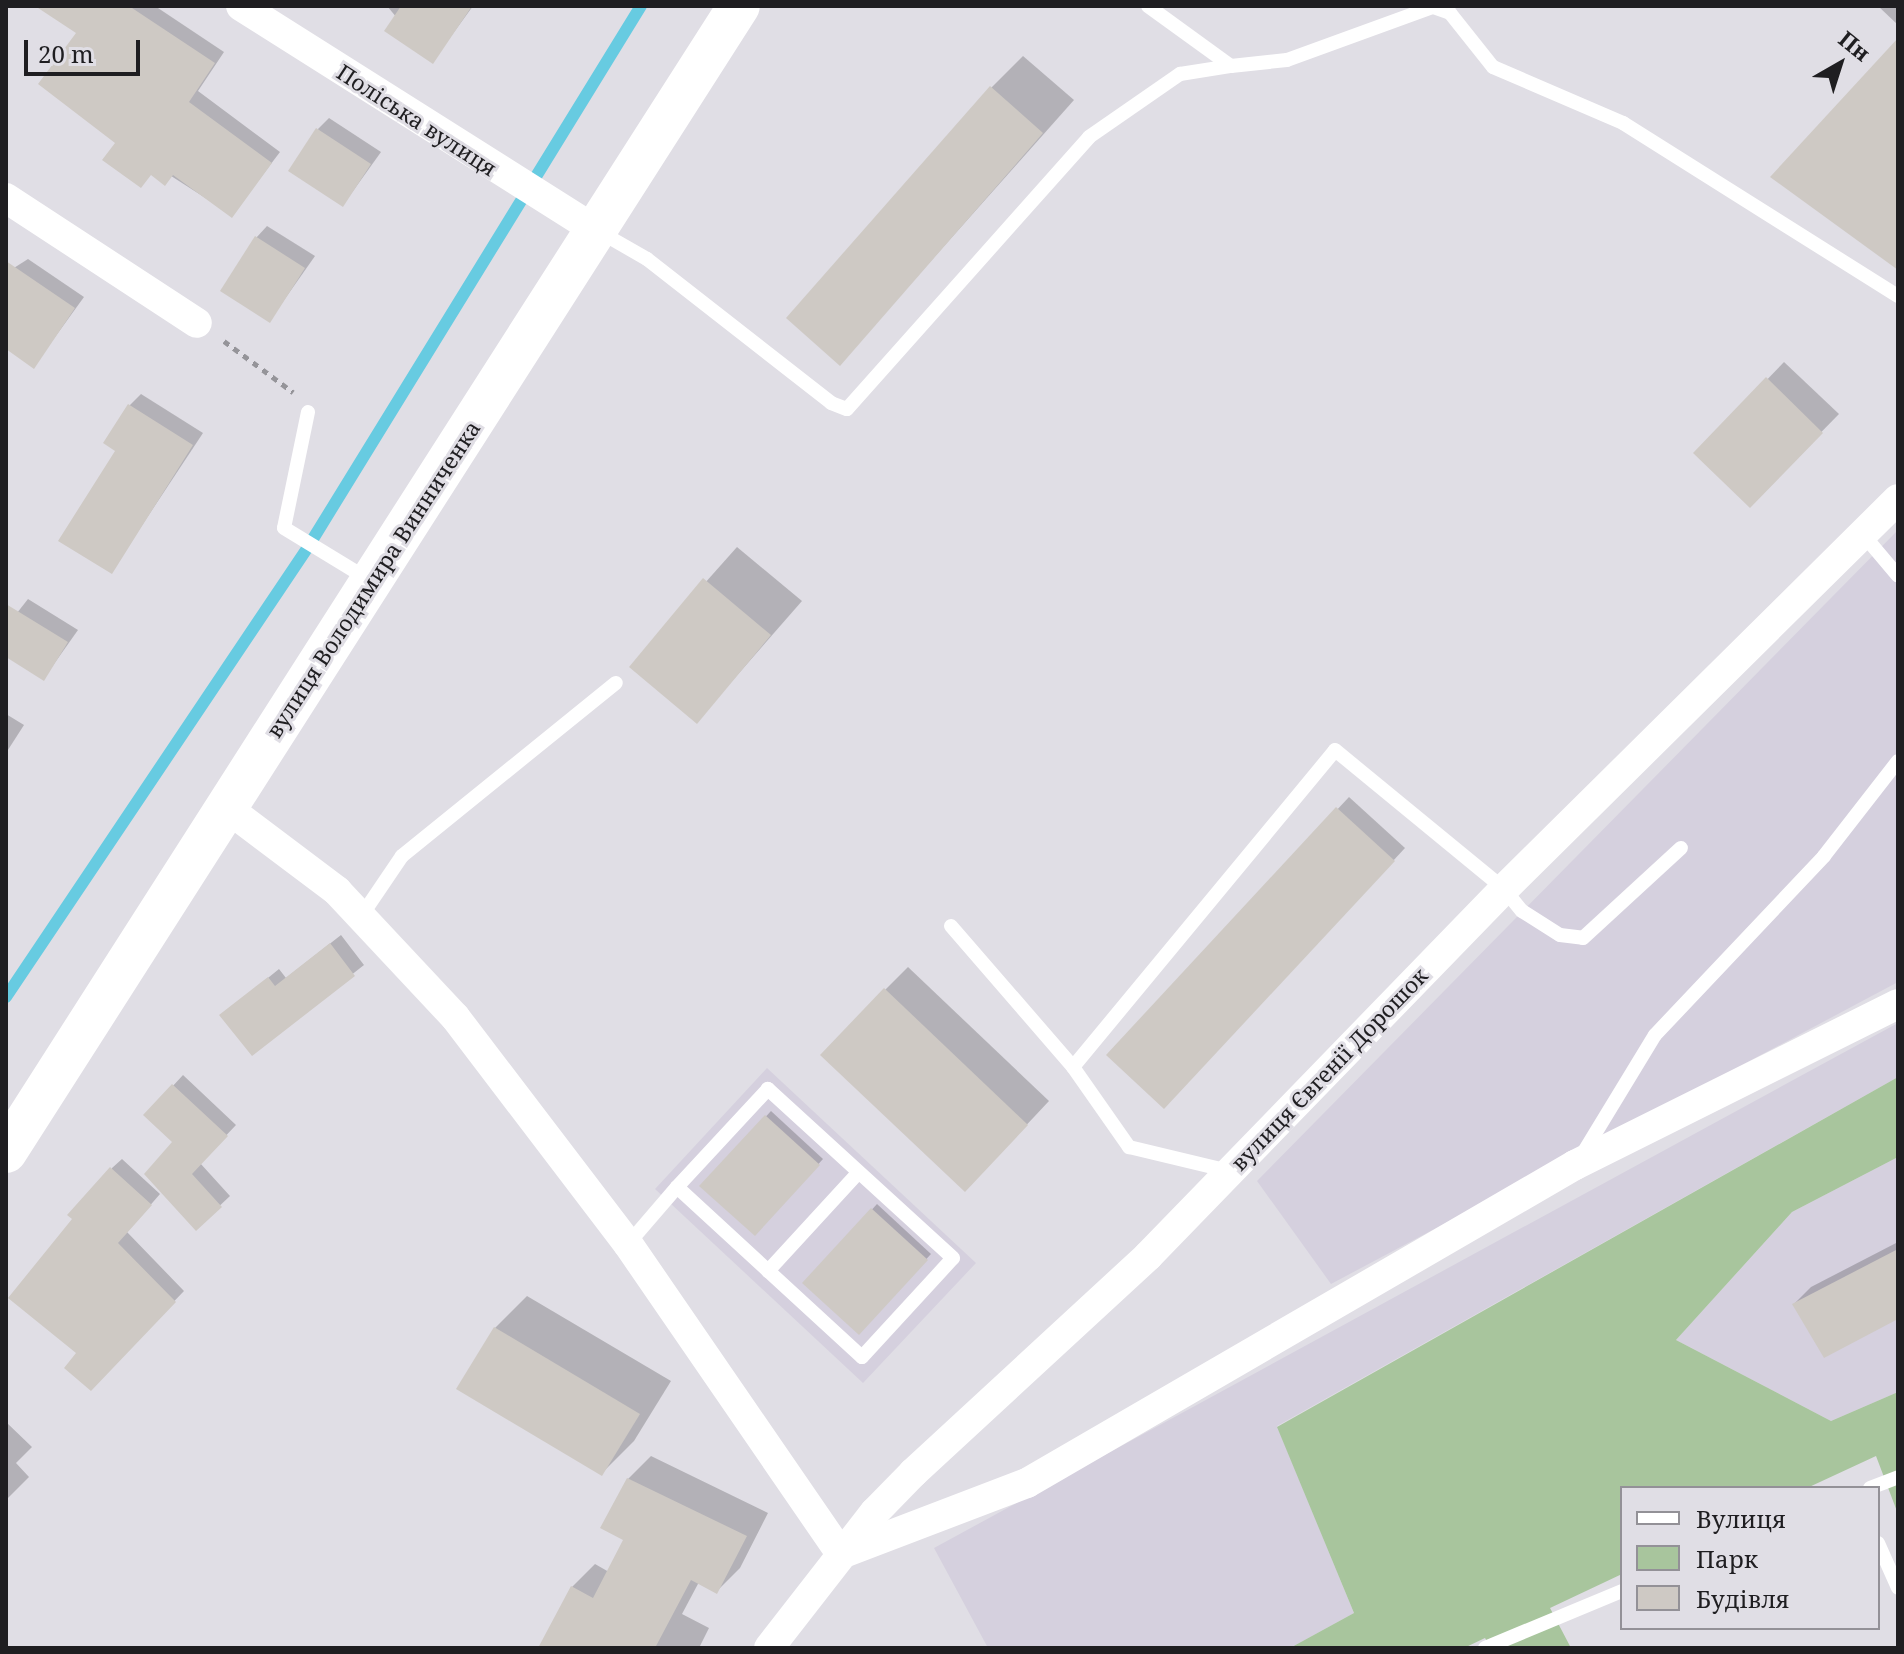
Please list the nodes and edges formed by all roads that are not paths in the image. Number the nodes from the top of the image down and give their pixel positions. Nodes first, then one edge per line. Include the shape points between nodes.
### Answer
1 (241, 6) edge
2 (739, 6) edge
3 (1148, 6) edge
4 (1231, 66) junction
5 (6, 198) edge
6 (596, 230) junction
7 (1898, 296) edge
8 (197, 323) road end
9 (308, 412) road end
10 (1898, 499) edge
11 (1861, 532) junction
12 (1898, 576) edge
13 (372, 581) junction
14 (616, 683) dead end
15 (1898, 761) edge
16 (227, 808) junction
17 (1681, 848) dead end
18 (1504, 889) junction
19 (362, 915) junction
20 (951, 926) dead end
21 (1898, 1004) edge
22 (1073, 1067) junction
23 (6, 1152) edge
24 (1575, 1165) junction
25 (1231, 1171) junction
26 (859, 1172) junction
27 (677, 1187) junction
28 (628, 1244) junction
29 (768, 1271) junction
30 (1898, 1477) edge
31 (1875, 1486) edge
32 (1880, 1548) edge
33 (841, 1554) junction
34 (1898, 1588) edge
35 (1620, 1592) edge
36 (769, 1648) edge
37 (1485, 1648) edge

1 - 6 street, Поліська вулиця
2 - 6 main road, вулиця Володимира Винниченка
3 - 4 lane
4 - 6 lane via 1180,74 1089,137 847,409 831,403 647,259
4 - 7 lane via 1287,60 1433,7 1450,13 1493,67 1623,123
5 - 8 street
6 - 13 main road, вулиця Володимира Винниченка
9 - 13 lane via 284,528
10 - 11 street, вулиця Євгенії Дорошок
11 - 12 lane
11 - 18 street, вулиця Євгенії Дорошок
13 - 16 main road, вулиця Володимира Винниченка
14 - 19 lane via 402,856
15 - 24 lane via 1824,856 1655,1035
16 - 19 street via 294,855
16 - 23 main road, вулиця Володимира Винниченка
17 - 18 lane via 1583,938 1560,935 1522,911
18 - 22 lane via 1335,750
18 - 25 street, вулиця Євгенії Дорошок
19 - 28 street via 455,1017
20 - 22 lane
21 - 24 street
22 - 25 lane via 1129,1147
24 - 33 street via 1027,1483
25 - 33 street, вулиця Євгенії Дорошок via 1107,1295 913,1473
26 - 27 lane via 768,1089
26 - 29 lane
26 - 29 lane via 953,1258 943,1269 862,1357
27 - 28 lane
27 - 29 lane
28 - 33 street
30 - 31 lane
32 - 34 lane
33 - 36 street, вулиця Євгенії Дорошок
35 - 37 lane

